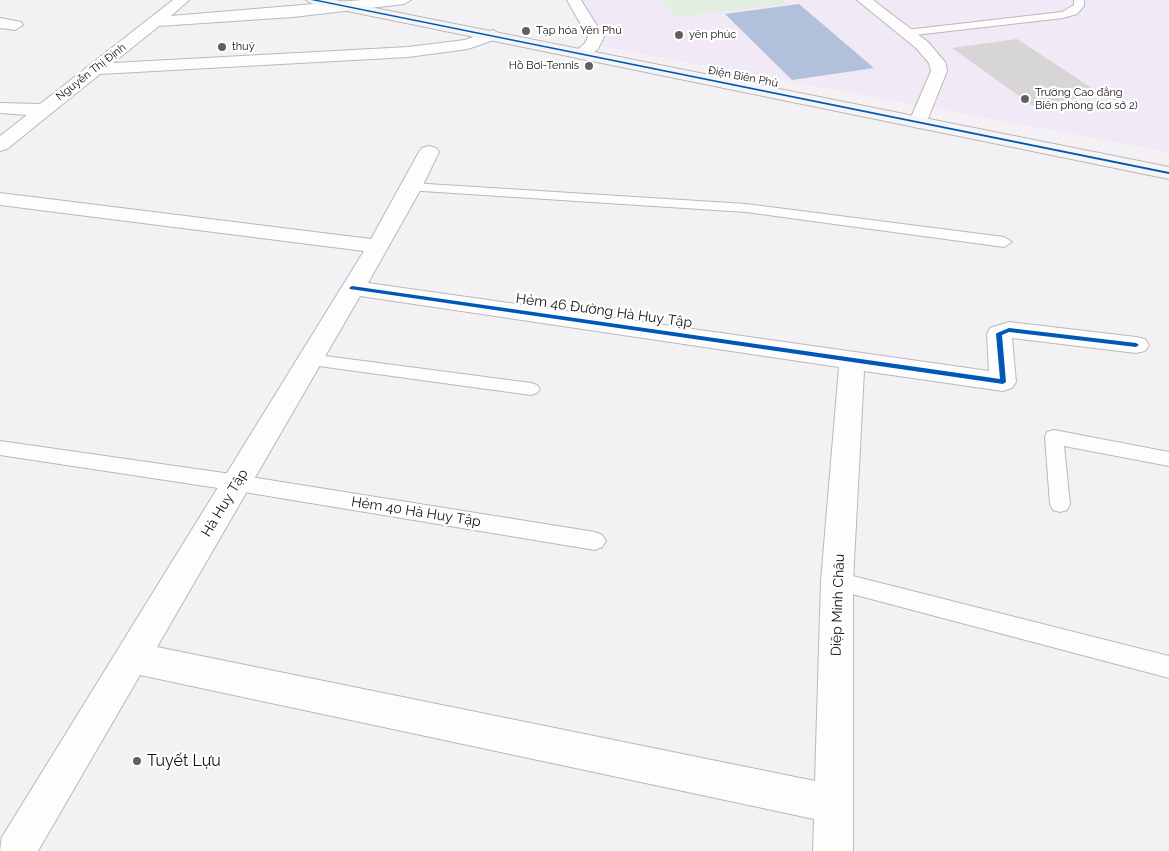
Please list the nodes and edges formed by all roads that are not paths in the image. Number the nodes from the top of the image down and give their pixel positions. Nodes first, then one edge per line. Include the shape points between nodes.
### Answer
1 (182, 0) edge
2 (313, 0) edge
3 (404, 0) edge
4 (574, 0) edge
5 (864, 0) edge
6 (1079, 0) edge
7 (344, 6) junction
8 (154, 22) junction
9 (906, 33) junction
10 (493, 35) junction
11 (581, 54) junction
12 (96, 69) junction
13 (0, 108) edge
14 (44, 110) junction
15 (918, 122) junction
16 (0, 145) edge
17 (429, 152) dead end
18 (1169, 173) edge
19 (412, 187) junction
20 (0, 199) edge
21 (1004, 242) dead end
22 (378, 246) junction
23 (352, 288) junction
24 (1136, 345) dead end
25 (852, 359) junction
26 (310, 360) junction
27 (531, 389) dead end
28 (0, 448) edge
29 (1169, 459) edge
30 (238, 483) junction
31 (1060, 504) dead end
32 (595, 541) dead end
33 (837, 581) junction
34 (133, 658) junction
35 (1169, 667) edge
36 (834, 804) junction
37 (16, 851) edge
38 (833, 851) edge

1 - 8 street, Nguyễn Thị Định
2 - 7 street, Điện Biên Phủ
3 - 7 street
4 - 11 street via 596,37 592,46
5 - 9 street
6 - 9 lane via 1079,6 1073,12 1063,15
7 - 8 street
7 - 10 street, Điện Biên Phủ
8 - 12 street, Nguyễn Thị Định
9 - 15 street via 938,62 939,71
10 - 11 street, Điện Biên Phủ
10 - 12 street via 468,44 408,52
11 - 15 street, Điện Biên Phủ
12 - 14 street, Nguyễn Thị Định
13 - 14 street
14 - 16 street, Nguyễn Thị Định
15 - 18 street, Điện Biên Phủ
17 - 19 street, Hà Huy Tập
19 - 21 lane via 746,208
19 - 22 street, Hà Huy Tập
20 - 22 street
22 - 23 street, Hà Huy Tập
23 - 25 street, Hẻm 46 Đường Hà Huy Tập
23 - 26 street, Hà Huy Tập
24 - 25 street, Hẻm 46 Đường Hà Huy Tập via 1009,330 1000,334 1002,382
25 - 33 street, Diệp Minh Châu
26 - 27 lane
26 - 30 street, Hà Huy Tập
28 - 30 lane, Hẻm 40 Hà Huy Tập
29 - 31 lane via 1054,437
30 - 32 lane, Hẻm 40 Hà Huy Tập
30 - 34 street, Hà Huy Tập
33 - 35 lane
33 - 36 street, Diệp Minh Châu
34 - 36 street
34 - 37 street, Hà Huy Tập
36 - 38 street, Diệp Minh Châu

